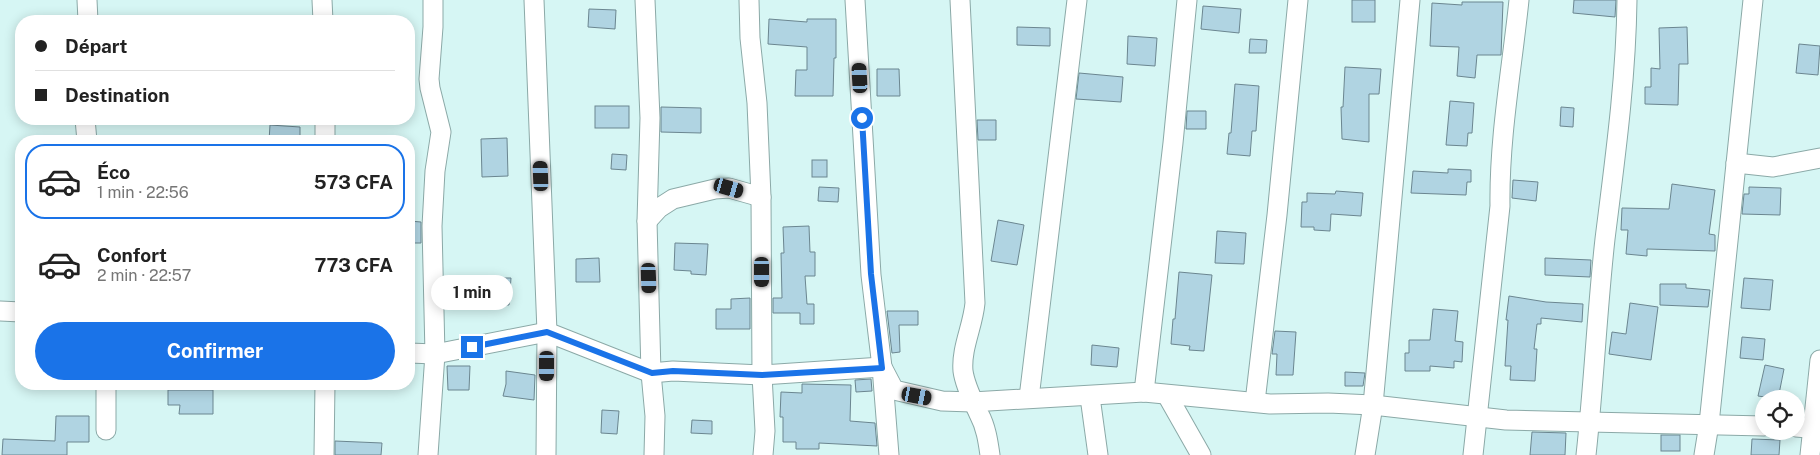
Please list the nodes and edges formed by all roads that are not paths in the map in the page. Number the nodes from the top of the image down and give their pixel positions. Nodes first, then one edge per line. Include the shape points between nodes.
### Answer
1 (87, 0) edge
2 (322, 0) edge
3 (433, 0) edge
4 (534, 0) edge
5 (645, 0) edge
6 (749, 0) edge
7 (855, 0) edge
8 (960, 0) edge
9 (1077, 0) edge
10 (1186, 0) edge
11 (1298, 0) edge
12 (1410, 0) edge
13 (1519, 0) edge
14 (1627, 0) edge
15 (1753, 0) edge
16 (88, 15) edge
17 (323, 15) edge
18 (1820, 158) edge
19 (1736, 163) junction
20 (761, 197) junction
21 (647, 221) junction
22 (0, 311) edge
23 (15, 312) edge
24 (547, 332) junction
25 (415, 353) edge
26 (435, 354) junction
27 (1820, 360) edge
28 (882, 368) junction
29 (652, 373) junction
30 (762, 375) junction
31 (106, 390) edge
32 (325, 390) edge
33 (1144, 392) junction
34 (1167, 395) junction
35 (1090, 396) junction
36 (1030, 398) junction
37 (972, 402) junction
38 (1255, 402) junction
39 (1372, 405) junction
40 (1478, 417) junction
41 (1590, 423) junction
42 (1709, 424) junction
43 (1755, 426) edge
44 (1810, 428) edge
45 (106, 430) dead end
46 (324, 455) edge
47 (428, 455) edge
48 (546, 455) edge
49 (654, 455) edge
50 (763, 455) edge
51 (889, 455) edge
52 (990, 455) edge
53 (1098, 455) edge
54 (1201, 455) edge
55 (1365, 455) edge
56 (1473, 455) edge
57 (1586, 455) edge
58 (1704, 455) edge
59 (1810, 455) edge

1 - 16 street
2 - 17 street
3 - 26 street via 429,79 440,132 432,226
4 - 24 street
5 - 21 street via 650,118
6 - 20 street
7 - 28 street via 871,274
8 - 37 street via 975,303 963,373
9 - 36 street
10 - 33 street
11 - 38 street
12 - 39 street
13 - 40 street via 1506,103 1500,206
14 - 41 street via 1625,65 1605,240
15 - 19 street
18 - 19 street via 1773,167
19 - 42 street
20 - 21 street via 729,188 715,188 673,199
20 - 30 street
21 - 29 street
22 - 23 street
24 - 26 street
24 - 29 street
24 - 48 street
25 - 26 street
26 - 47 street
27 - 44 street
28 - 30 street
28 - 37 street via 894,390 942,401
28 - 51 street
29 - 30 street
29 - 49 street
30 - 50 street
31 - 45 street
32 - 46 street
33 - 34 street
33 - 35 street
34 - 38 street
34 - 54 street
35 - 36 street
35 - 53 street
36 - 37 street
37 - 52 street via 980,415
38 - 39 street
39 - 40 street
39 - 55 street
40 - 41 street
40 - 56 street
41 - 42 street
41 - 57 street
42 - 43 street
42 - 58 street
44 - 59 street

